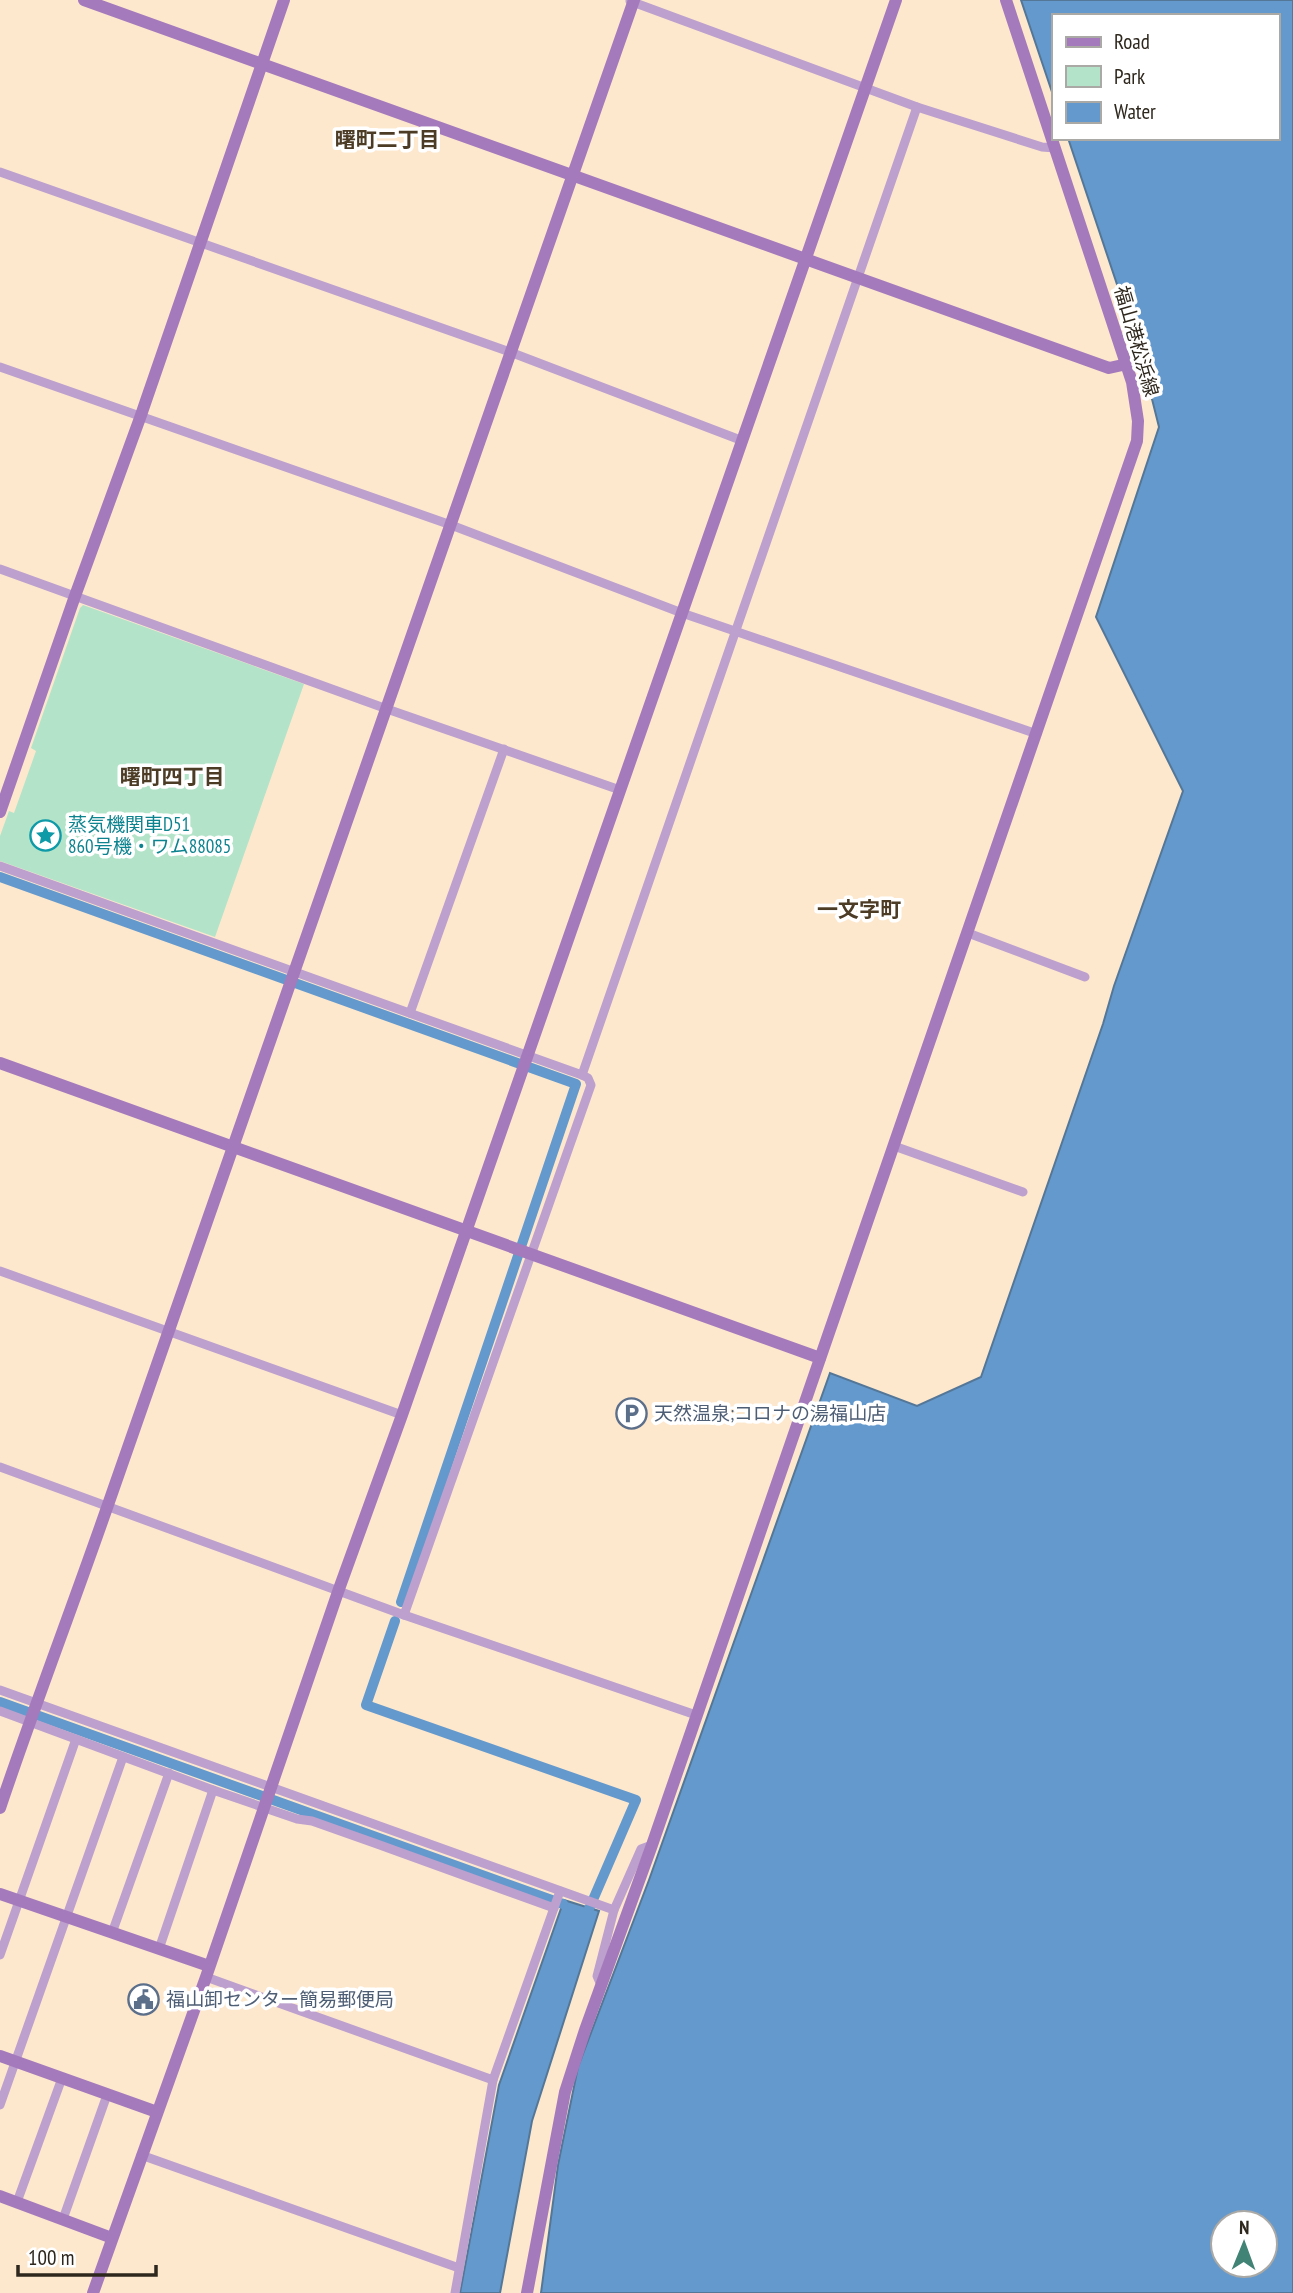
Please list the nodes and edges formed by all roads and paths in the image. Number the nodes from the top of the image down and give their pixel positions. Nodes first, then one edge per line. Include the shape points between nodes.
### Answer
1 (84, 0) edge
2 (285, 0) edge
3 (896, 0) edge
4 (1006, 0) edge
5 (632, 1) edge
6 (261, 65) junction
7 (865, 88) junction
8 (917, 107) junction
9 (1052, 139) edge
10 (1052, 140) edge
11 (1055, 148) junction
12 (0, 172) edge
13 (572, 176) junction
14 (200, 242) junction
15 (806, 259) junction
16 (858, 278) junction
17 (510, 352) junction
18 (1127, 364) junction
19 (0, 367) edge
20 (140, 418) junction
21 (743, 440) junction
22 (451, 525) junction
23 (0, 569) edge
24 (75, 596) junction
25 (682, 613) junction
26 (736, 631) junction
27 (387, 709) junction
28 (1037, 734) junction
29 (504, 749) junction
30 (620, 790) junction
31 (0, 812) edge
32 (0, 866) edge
33 (968, 933) junction
34 (1085, 977) dead end
35 (291, 978) junction
36 (410, 1013) junction
37 (523, 1062) junction
38 (0, 1063) edge
39 (582, 1075) junction
40 (231, 1146) junction
41 (894, 1146) junction
42 (1023, 1192) dead end
43 (466, 1231) junction
44 (529, 1253) junction
45 (0, 1271) edge
46 (167, 1331) junction
47 (820, 1358) junction
48 (401, 1415) junction
49 (0, 1467) edge
50 (108, 1505) junction
51 (339, 1590) junction
52 (404, 1615) junction
53 (0, 1689) edge
54 (0, 1712) edge
55 (33, 1712) junction
56 (696, 1715) junction
57 (76, 1739) junction
58 (122, 1757) junction
59 (169, 1773) junction
60 (212, 1790) junction
61 (267, 1796) junction
62 (0, 1808) edge
63 (652, 1845) junction
64 (559, 1893) junction
65 (0, 1894) edge
66 (20, 1901) junction
67 (554, 1907) junction
68 (614, 1910) junction
69 (67, 1917) junction
70 (112, 1933) junction
71 (159, 1949) junction
72 (0, 1955) edge
73 (207, 1971) junction
74 (601, 1985) junction
75 (0, 2056) edge
76 (15, 2062) junction
77 (62, 2078) junction
78 (493, 2080) junction
79 (107, 2095) junction
80 (0, 2105) edge
81 (157, 2112) junction
82 (142, 2155) junction
83 (0, 2196) edge
84 (17, 2202) junction
85 (63, 2219) junction
86 (112, 2238) junction
87 (459, 2268) junction
88 (93, 2293) edge
89 (455, 2293) edge
90 (527, 2293) edge

1 - 6 street
2 - 6 street
3 - 7 street
4 - 9 street, 福山港松浜線
5 - 7 street
5 - 13 street
6 - 13 street
6 - 14 street
7 - 8 street
7 - 15 street
8 - 11 street
8 - 16 street
10 - 11 street, 福山港松浜線
11 - 18 street, 福山港松浜線
12 - 14 street
13 - 15 street
13 - 17 street
14 - 17 street
14 - 20 street
15 - 16 street
15 - 21 street
16 - 18 street via 1109,368
16 - 26 street
17 - 21 street
17 - 22 street
18 - 28 street, 福山港松浜線 via 1135,395 1136,440
19 - 20 street
20 - 22 street
20 - 24 street
21 - 25 street
22 - 25 street
22 - 27 street
23 - 24 street
24 - 27 street
24 - 31 street
25 - 26 street
25 - 30 street
26 - 28 street
26 - 39 street
27 - 29 street
27 - 35 street
28 - 33 street, 福山港松浜線
29 - 30 street
29 - 36 street
30 - 37 street
32 - 35 street
33 - 34 street
33 - 41 street, 福山港松浜線
35 - 36 street
35 - 40 street
36 - 37 street
37 - 39 street
37 - 43 street
38 - 40 street
39 - 44 street via 591,1085
40 - 43 street
40 - 46 street
41 - 42 street
41 - 47 street, 福山港松浜線
43 - 44 street
43 - 48 street
44 - 47 street
44 - 52 street
45 - 46 street
46 - 48 street
46 - 50 street
47 - 56 street, 福山港松浜線
48 - 51 street
49 - 50 street
50 - 51 street
50 - 55 street
51 - 52 street
51 - 61 street
52 - 56 street
53 - 55 street
54 - 55 street
55 - 57 street
55 - 61 street
55 - 62 street
56 - 63 street, 福山港松浜線
57 - 58 street
57 - 66 street
58 - 59 street
58 - 69 street
59 - 60 street
59 - 70 street
60 - 61 street
60 - 71 street
61 - 64 street
61 - 67 street via 364,1839
61 - 73 street
63 - 68 street via 641,1849
63 - 74 street, 福山港松浜線
64 - 67 street
64 - 68 street
65 - 66 street
66 - 69 street
66 - 72 street
67 - 78 street
68 - 74 street via 597,1976
69 - 70 street
69 - 76 street
70 - 71 street
71 - 73 street
73 - 78 street
73 - 81 street
74 - 90 street, 福山港松浜線 via 565,2092
75 - 76 street
76 - 77 street
76 - 80 street
77 - 79 street
77 - 84 street
78 - 87 street
79 - 81 street
79 - 85 street
81 - 82 street
82 - 86 street
82 - 87 street
83 - 84 street
84 - 85 street
85 - 86 street
86 - 88 street
87 - 89 street

